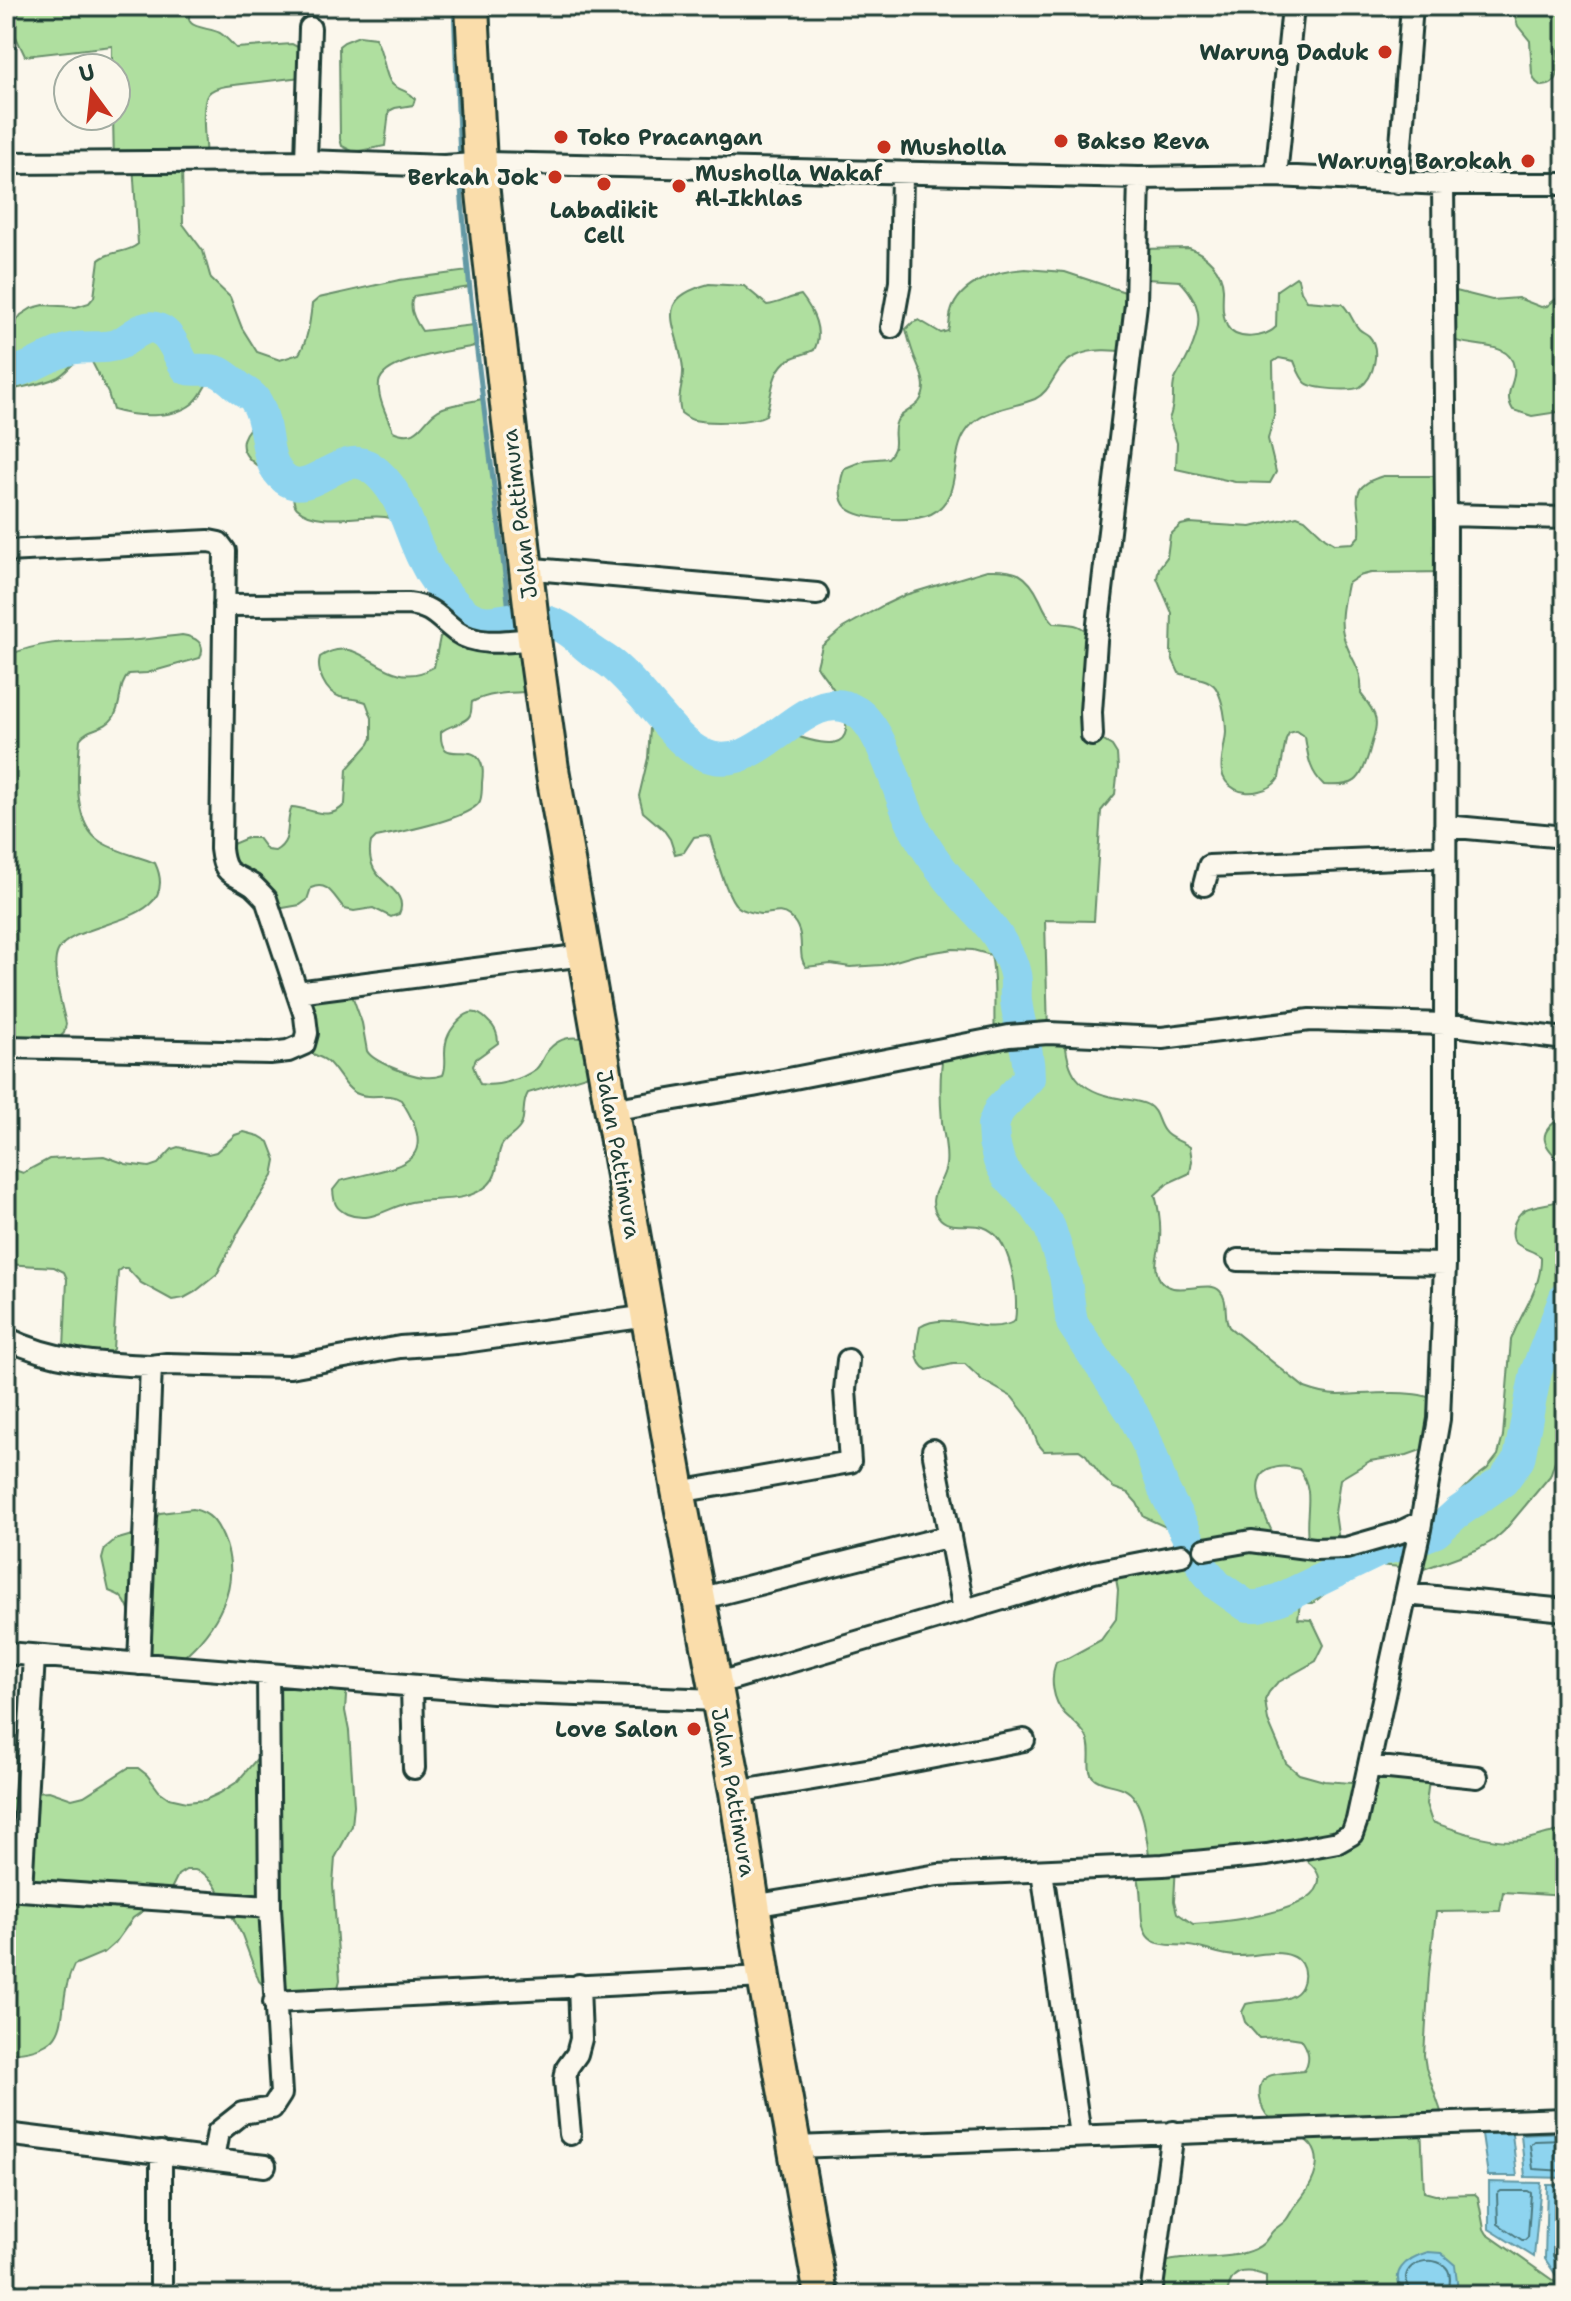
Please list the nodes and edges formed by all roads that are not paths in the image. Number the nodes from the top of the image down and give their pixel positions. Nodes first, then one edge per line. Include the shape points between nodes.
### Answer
1 (472, 6) edge
2 (1412, 6) edge
3 (1293, 7) edge
4 (310, 28) dead end
5 (306, 161) junction
6 (6, 163) edge
7 (474, 165) junction
8 (902, 173) junction
9 (1276, 176) junction
10 (1139, 178) junction
11 (1398, 183) junction
12 (1443, 184) junction
13 (1565, 184) edge
14 (892, 327) dead end
15 (1446, 515) junction
16 (1565, 518) edge
17 (6, 551) edge
18 (817, 594) dead end
19 (224, 605) junction
20 (531, 610) junction
21 (1092, 735) dead end
22 (1445, 826) junction
23 (1565, 837) edge
24 (1445, 856) junction
25 (1204, 885) dead end
26 (584, 955) junction
27 (297, 992) junction
28 (1445, 1024) junction
29 (1565, 1039) edge
30 (6, 1047) edge
31 (610, 1110) junction
32 (1238, 1260) dead end
33 (1445, 1264) junction
34 (648, 1316) junction
35 (6, 1338) edge
36 (848, 1360) dead end
37 (151, 1366) junction
38 (933, 1450) dead end
39 (678, 1490) junction
40 (1421, 1525) junction
41 (950, 1536) junction
42 (1205, 1549) dead end
43 (1182, 1555) dead end
44 (1406, 1594) junction
45 (699, 1599) junction
46 (964, 1610) junction
47 (1565, 1610) edge
48 (6, 1653) edge
49 (34, 1656) junction
50 (139, 1664) junction
51 (268, 1674) junction
52 (412, 1686) junction
53 (717, 1691) junction
54 (1024, 1740) dead end
55 (1369, 1766) junction
56 (414, 1768) dead end
57 (1477, 1777) dead end
58 (736, 1792) junction
59 (1042, 1871) junction
60 (14, 1890) edge
61 (753, 1906) junction
62 (270, 1907) junction
63 (764, 1977) junction
64 (579, 1985) junction
65 (274, 2002) junction
66 (1565, 2119) edge
67 (1173, 2132) junction
68 (6, 2134) edge
69 (570, 2134) dead end
70 (1080, 2135) junction
71 (795, 2147) junction
72 (161, 2152) junction
73 (213, 2159) junction
74 (265, 2166) dead end
75 (161, 2295) edge
76 (821, 2295) edge
77 (1151, 2295) edge

1 - 7 main road, Jalan Pattimura
2 - 11 street
3 - 9 street
4 - 5 street
5 - 6 street
5 - 7 street
7 - 8 street
7 - 20 main road, Jalan Pattimura
8 - 10 street
8 - 14 street via 900,282
9 - 10 street
9 - 11 street
10 - 21 street via 1136,304 1096,641
11 - 12 street
12 - 13 street
12 - 15 street
15 - 16 street
15 - 22 street
17 - 19 street via 219,543 225,551
18 - 20 street via 534,569
19 - 20 street via 408,604 435,611 459,633 478,641
19 - 27 street via 223,865 266,899
20 - 26 main road, Jalan Pattimura
22 - 23 street
22 - 24 street
24 - 25 street via 1209,866
24 - 28 street
26 - 27 street
26 - 31 main road, Jalan Pattimura
27 - 30 street via 307,1033 304,1044 288,1051
28 - 29 street
28 - 31 street via 1310,1020 1162,1038 1009,1036
28 - 33 street
31 - 34 main road, Jalan Pattimura
32 - 33 street
33 - 40 street via 1439,1419
34 - 37 street via 400,1347 290,1367
34 - 39 main road, Jalan Pattimura
35 - 37 street via 61,1358
36 - 39 street via 850,1462
37 - 50 street
38 - 41 street
39 - 45 main road, Jalan Pattimura
40 - 42 street via 1346,1548 1251,1541
40 - 44 street
41 - 45 street
41 - 46 street
43 - 46 street via 1094,1572
44 - 47 street
44 - 55 street
45 - 53 main road, Jalan Pattimura
46 - 53 street via 725,1681
48 - 49 street
49 - 50 street
49 - 60 street
50 - 51 street
51 - 52 street
51 - 62 street
52 - 53 street via 493,1692
52 - 56 street
53 - 58 main road, Jalan Pattimura
54 - 58 street
55 - 57 street
55 - 59 street via 1352,1834 1338,1842 1176,1864
58 - 61 main road, Jalan Pattimura
59 - 61 street via 938,1875
59 - 70 street
60 - 62 street
61 - 63 main road, Jalan Pattimura
62 - 65 street
63 - 64 street
63 - 71 main road, Jalan Pattimura
64 - 65 street
64 - 69 street via 581,2039 565,2080
65 - 73 street via 281,2094 272,2108 242,2113 218,2132
66 - 67 street
67 - 70 street
67 - 77 street
68 - 72 street
70 - 71 street
71 - 76 main road, Jalan Pattimura
72 - 73 street
72 - 75 street
73 - 74 street

